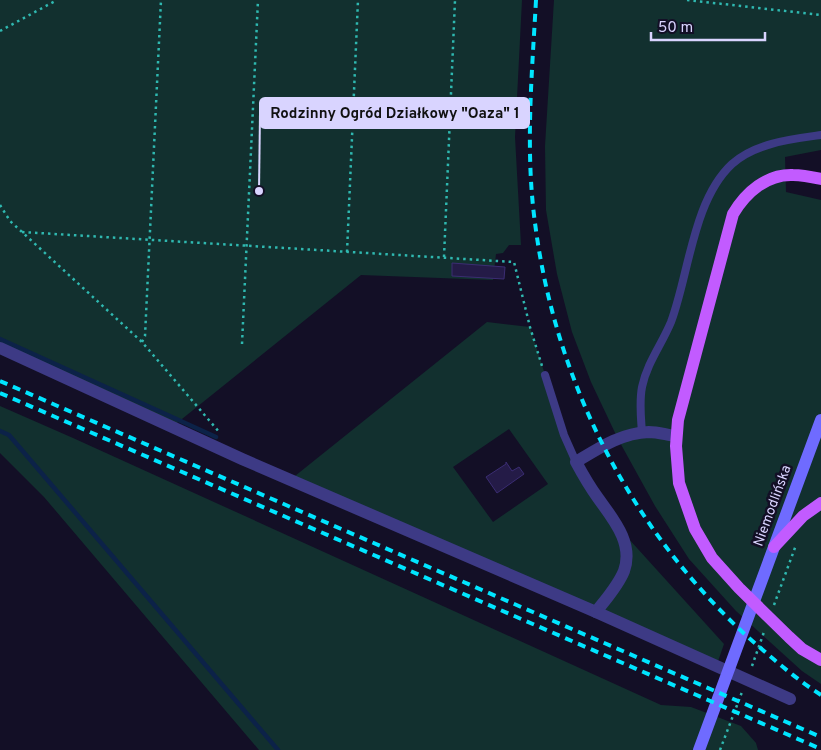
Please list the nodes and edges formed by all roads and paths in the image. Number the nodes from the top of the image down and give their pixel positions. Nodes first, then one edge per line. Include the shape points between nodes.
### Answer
1 (57, 0) edge
2 (162, 0) edge
3 (258, 0) edge
4 (358, 0) edge
5 (455, 0) edge
6 (688, 0) edge
7 (821, 16) edge
8 (0, 31) edge
9 (821, 135) edge
10 (820, 179) edge
11 (0, 205) edge
12 (22, 232) junction
13 (150, 240) junction
14 (246, 246) junction
15 (347, 252) junction
16 (444, 258) junction
17 (142, 342) junction
18 (242, 344) dead end
19 (0, 348) edge
20 (545, 375) joint
21 (821, 420) edge
22 (642, 432) junction
23 (676, 436) junction
24 (224, 437) dead end
25 (576, 462) junction
26 (821, 502) edge
27 (774, 547) junction
28 (788, 568) dead end
29 (770, 600) dead end
30 (777, 607) dead end
31 (596, 612) junction
32 (771, 613) dead end
33 (764, 631) dead end
34 (821, 660) edge
35 (751, 668) dead end
36 (744, 686) dead end
37 (790, 699) dead end
38 (699, 750) edge
39 (720, 750) edge

1 - 8 path
2 - 13 path
3 - 14 path
4 - 15 path
5 - 16 path
6 - 7 path
9 - 22 lane via 782,141 742,156 714,187 700,221 671,321 644,379 639,403
10 - 23 main road via 784,175 767,181 745,196 733,214
11 - 12 path
12 - 13 path
12 - 17 path
13 - 14 path
13 - 17 path
14 - 15 path
14 - 18 path
15 - 16 path
16 - 20 path via 514,262
17 - 24 path
19 - 31 street via 242,459
20 - 25 lane
21 - 27 main road, Niemodlińska
22 - 23 street
22 - 25 street via 618,439
23 - 34 main road via 679,483 702,543 723,571 772,621 802,649
25 - 31 street via 618,526 626,548 623,573
26 - 27 main road
27 - 38 main road, Niemodlińska
28 - 32 path
29 - 30 path
31 - 37 street
33 - 35 path
36 - 39 path

